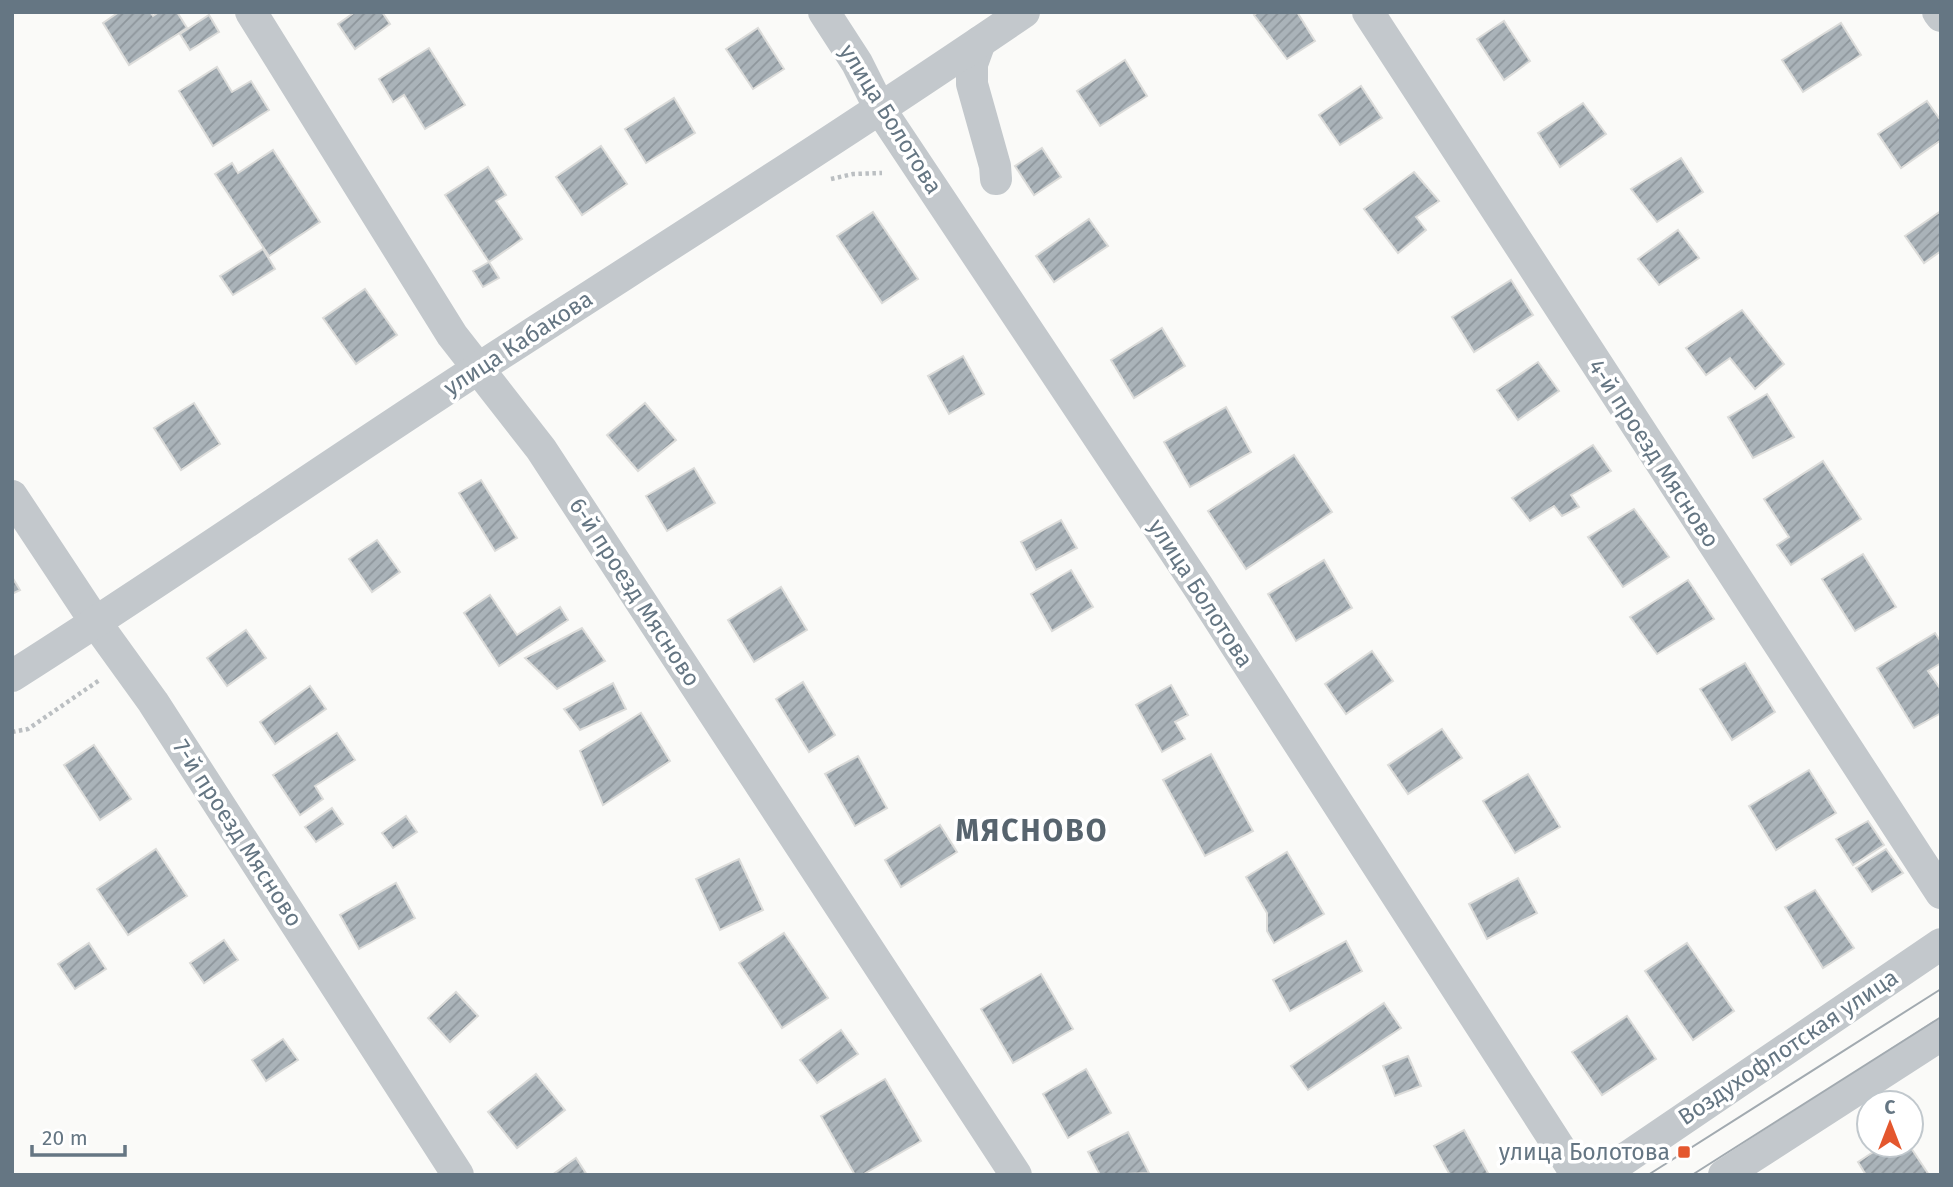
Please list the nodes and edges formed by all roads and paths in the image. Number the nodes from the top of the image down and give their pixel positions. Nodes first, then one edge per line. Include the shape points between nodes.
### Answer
1 (251, 12) edge
2 (824, 12) edge
3 (1024, 12) edge
4 (1368, 12) edge
5 (980, 42) junction
6 (880, 109) junction
7 (996, 179) dead end
8 (478, 369) junction
9 (12, 496) edge
10 (96, 623) junction
11 (124, 663) junction
12 (12, 676) edge
13 (12, 732) edge
14 (1941, 893) edge
15 (1941, 944) edge
16 (1941, 1035) edge
17 (458, 1175) edge
18 (1016, 1175) edge
19 (1577, 1175) edge
20 (1601, 1175) edge
21 (1724, 1175) edge

1 - 8 street, 6-й проезд Мясново via 452,335
2 - 6 street, улица Болотова
3 - 5 street, улица Кабакова
4 - 14 street, 4-й проезд Мясново
5 - 6 street, улица Кабакова
5 - 7 street via 972,64 972,84
6 - 8 street, улица Кабакова
6 - 19 street, улица Болотова via 1197,585
8 - 10 street, улица Кабакова
8 - 18 street, 6-й проезд Мясново via 541,449
9 - 10 street, 7-й проезд Мясново
10 - 11 street, 7-й проезд Мясново
10 - 12 street, улица Кабакова
11 - 13 path via 28,729
11 - 17 street, 7-й проезд Мясново
15 - 20 street, Воздухофлотская улица
16 - 21 street

